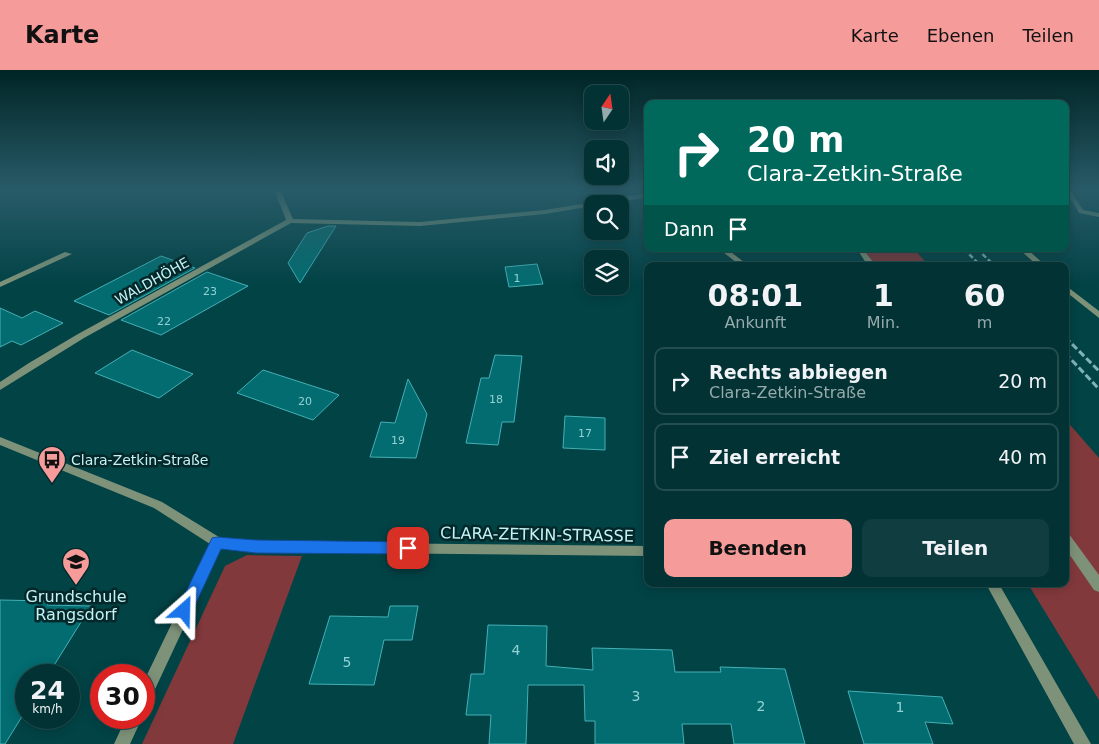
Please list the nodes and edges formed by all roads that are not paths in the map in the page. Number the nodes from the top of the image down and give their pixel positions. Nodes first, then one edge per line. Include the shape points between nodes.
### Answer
1 (457, 220) edge
2 (290, 222) joint
3 (726, 252) edge
4 (1026, 252) edge
5 (68, 254) dead end
6 (740, 262) edge
7 (1038, 262) edge
8 (0, 285) edge
9 (1069, 290) edge
10 (1099, 315) edge
11 (0, 387) edge
12 (0, 441) edge
13 (217, 542) junction
14 (1069, 544) edge
15 (644, 551) edge
16 (1099, 586) edge
17 (994, 587) edge
18 (155, 674) edge
19 (129, 729) edge
20 (122, 744) edge
21 (1083, 744) edge

1 - 2 street via 420,224
2 - 11 street, WALDHÖHE via 81,336
3 - 6 street
4 - 7 street
5 - 8 street
9 - 10 street
12 - 13 street, CLARA-ZETKIN-STRASSE via 147,500
13 - 15 street, CLARA-ZETKIN-STRASSE via 256,546
13 - 18 street
14 - 16 street
17 - 21 street
19 - 20 street

